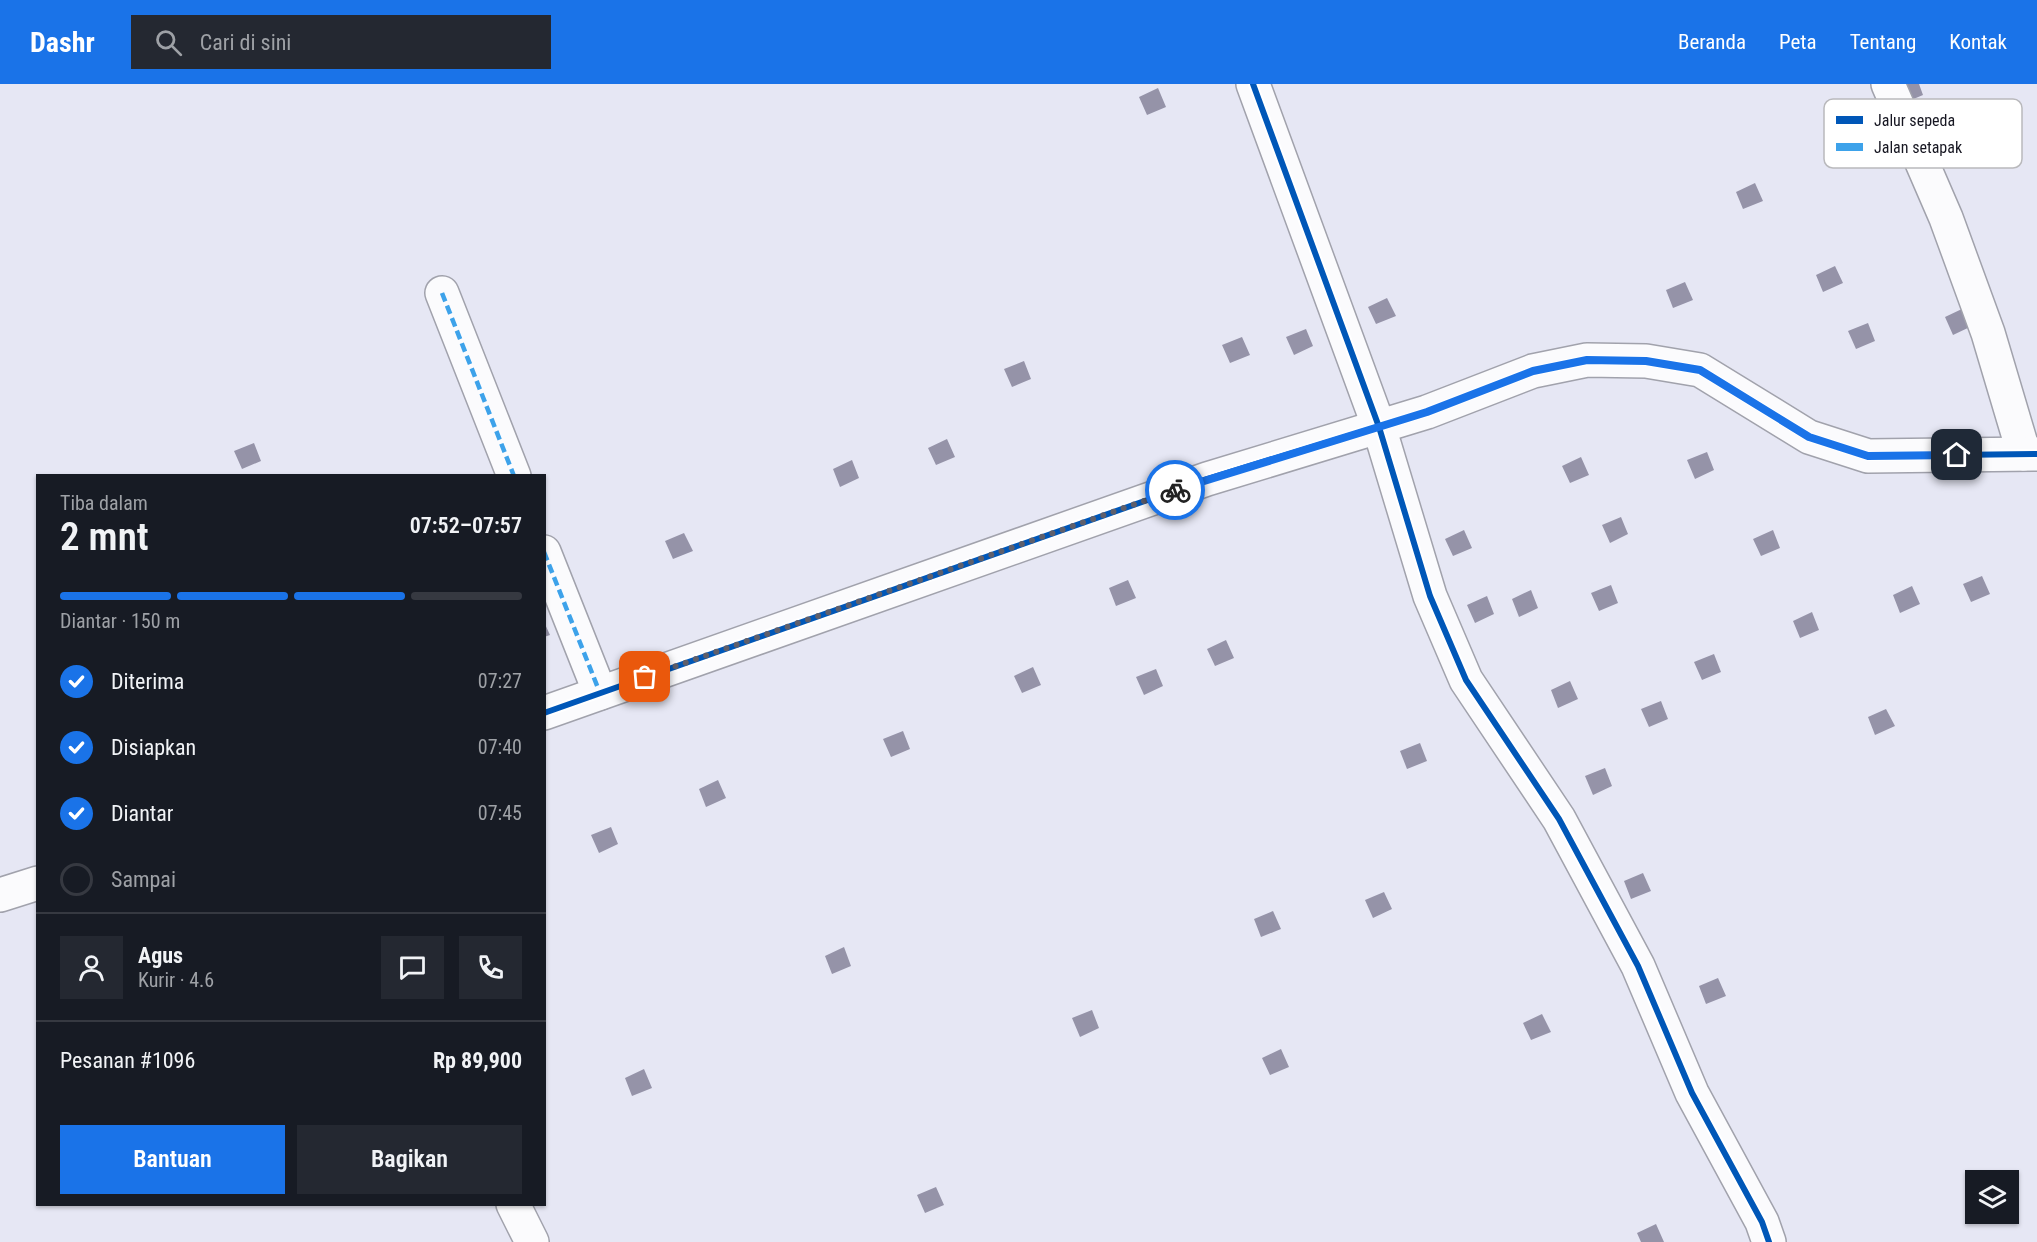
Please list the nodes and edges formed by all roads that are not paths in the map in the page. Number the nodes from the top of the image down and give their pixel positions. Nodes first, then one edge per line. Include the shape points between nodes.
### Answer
1 (1253, 84) edge
2 (1888, 84) edge
3 (1894, 99) edge
4 (1924, 168) edge
5 (442, 293) dead end
6 (1379, 427) junction
7 (2030, 454) edge
8 (513, 474) edge
9 (546, 557) edge
10 (600, 693) junction
11 (546, 712) edge
12 (36, 884) edge
13 (0, 895) edge
14 (514, 1206) edge
15 (532, 1242) edge
16 (1769, 1242) edge

1 - 6 street
2 - 3 street
4 - 7 street
5 - 8 street
6 - 7 street via 1533,371 1587,360 1646,361 1700,370 1809,437 1868,456
6 - 10 street via 1207,479
6 - 16 street via 1430,596 1466,680 1570,840 1638,966 1692,1093
9 - 10 street
10 - 11 street
12 - 13 street
14 - 15 street

